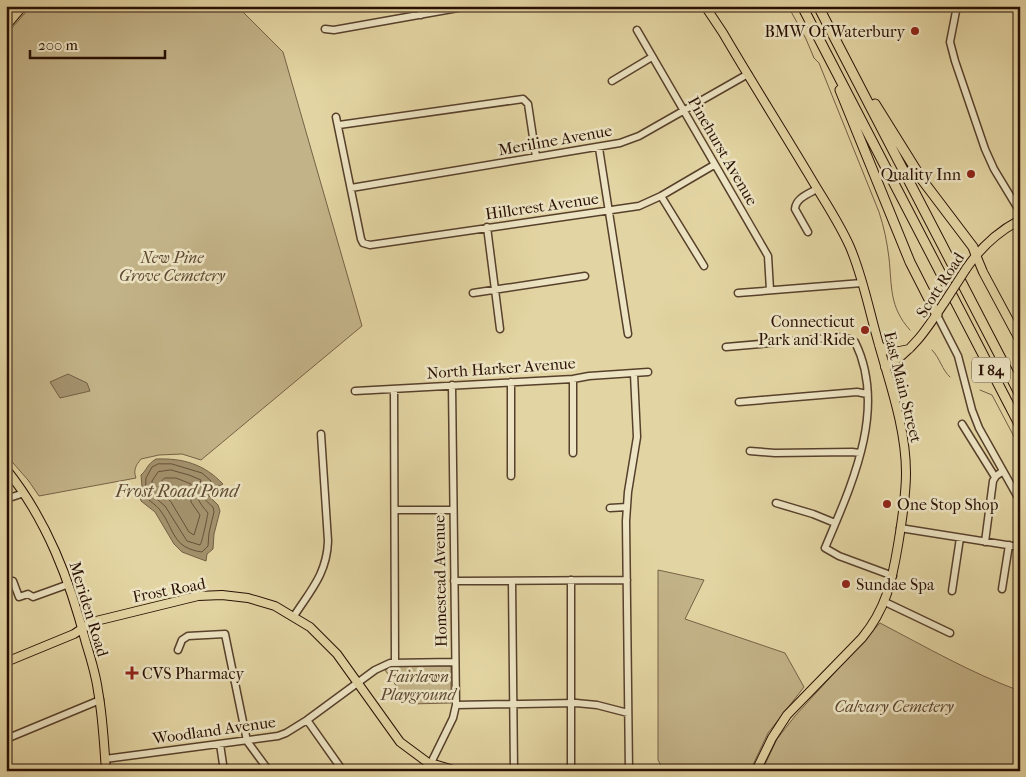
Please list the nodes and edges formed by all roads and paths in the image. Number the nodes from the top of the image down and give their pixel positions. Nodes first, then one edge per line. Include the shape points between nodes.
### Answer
1 (23, 6) edge
2 (419, 6) edge
3 (469, 6) edge
4 (705, 6) edge
5 (802, 6) edge
6 (818, 6) edge
7 (957, 6) edge
8 (421, 15) junction
9 (6, 26) edge
10 (325, 29) dead end
11 (637, 30) dead end
12 (652, 57) junction
13 (851, 70) junction
14 (748, 74) junction
15 (838, 77) junction
16 (612, 81) dead end
17 (684, 111) junction
18 (336, 117) dead end
19 (339, 125) junction
20 (599, 148) junction
21 (536, 157) junction
22 (714, 165) junction
23 (351, 188) junction
24 (817, 188) junction
25 (661, 196) junction
26 (608, 211) junction
27 (1020, 212) edge
28 (1020, 220) edge
29 (487, 227) junction
30 (808, 232) dead end
31 (976, 255) junction
32 (704, 266) dead end
33 (585, 276) dead end
34 (862, 283) junction
35 (494, 289) junction
36 (770, 290) junction
37 (473, 293) dead end
38 (738, 293) dead end
39 (936, 315) junction
40 (500, 328) dead end
41 (628, 334) dead end
42 (1020, 341) edge
43 (879, 344) junction
44 (726, 347) dead end
45 (911, 348) junction
46 (885, 367) junction
47 (648, 372) dead end
48 (634, 374) junction
49 (573, 379) junction
50 (511, 382) junction
51 (452, 385) junction
52 (394, 389) junction
53 (355, 391) dead end
54 (867, 394) junction
55 (1020, 395) edge
56 (739, 402) dead end
57 (962, 424) dead end
58 (1020, 426) edge
59 (321, 434) dead end
60 (750, 452) dead end
61 (573, 453) dead end
62 (860, 453) junction
63 (6, 469) edge
64 (1003, 471) junction
65 (511, 476) dead end
66 (995, 477) junction
67 (24, 493) junction
68 (6, 499) edge
69 (1020, 501) edge
70 (776, 503) dead end
71 (627, 507) junction
72 (610, 508) dead end
73 (396, 510) junction
74 (453, 510) junction
75 (835, 523) junction
76 (900, 528) junction
77 (960, 538) junction
78 (985, 542) junction
79 (1009, 545) junction
80 (1020, 546) edge
81 (893, 576) junction
82 (13, 580) dead end
83 (571, 580) junction
84 (627, 580) junction
85 (454, 581) junction
86 (512, 581) junction
87 (69, 584) junction
88 (1002, 589) dead end
89 (952, 591) dead end
90 (885, 602) junction
91 (294, 616) junction
92 (82, 628) junction
93 (950, 633) dead end
94 (178, 650) dead end
95 (6, 662) edge
96 (396, 662) junction
97 (455, 662) junction
98 (357, 683) junction
99 (100, 700) junction
100 (570, 703) junction
101 (513, 704) junction
102 (456, 705) junction
103 (628, 713) junction
104 (307, 720) junction
105 (6, 739) edge
106 (248, 741) junction
107 (220, 744) junction
108 (105, 759) junction
109 (429, 767) edge
110 (106, 771) edge
111 (224, 771) edge
112 (269, 771) edge
113 (343, 771) edge
114 (457, 771) edge
115 (514, 771) edge
116 (571, 771) edge
117 (629, 771) edge
118 (756, 771) edge

1 - 9 main road
2 - 8 street
3 - 8 street
4 - 14 main road, East Main Street
5 - 15 highway, I 84
6 - 13 highway, I 84
7 - 27 street via 950,42 955,61 985,149
8 - 10 street
11 - 12 street, Pinehurst Avenue
12 - 16 street
12 - 17 street, Pinehurst Avenue
13 - 31 highway via 861,79 912,165
13 - 55 highway, I 84
14 - 17 street, Meriline Avenue
14 - 24 main road, East Main Street
15 - 39 highway via 842,97 892,219
15 - 58 highway, I 84
17 - 20 street, Meriline Avenue via 639,136
17 - 22 street, Pinehurst Avenue
18 - 19 street
19 - 21 street via 523,99 528,104
19 - 23 street
20 - 21 street, Meriline Avenue
20 - 26 street
21 - 23 street, Meriline Avenue
22 - 25 street, Hillcrest Avenue
22 - 36 street, Pinehurst Avenue via 768,256
23 - 29 street, Hillcrest Avenue via 363,244 370,246
24 - 30 street via 795,205
24 - 34 main road, East Main Street via 846,240
25 - 26 street, Hillcrest Avenue via 639,206
25 - 32 street
26 - 29 street, Hillcrest Avenue
26 - 41 street
28 - 31 main road, Scott Road via 997,234
29 - 35 street
31 - 39 main road, Scott Road, bridge
31 - 42 main road
33 - 35 street
34 - 36 street
34 - 43 main road, East Main Street
35 - 37 street
35 - 40 street
36 - 38 street
39 - 45 main road, Scott Road
39 - 64 street via 958,356 979,428
43 - 45 main road via 890,352
43 - 46 main road, East Main Street
44 - 54 street via 850,338 860,356
45 - 46 main road, Scott Road
46 - 76 main road, East Main Street via 905,449 905,492
47 - 48 street, North Harker Avenue
48 - 49 street, North Harker Avenue
48 - 71 street via 637,437
49 - 50 street, North Harker Avenue
49 - 61 street
50 - 51 street, North Harker Avenue
50 - 65 street
51 - 52 street, North Harker Avenue
51 - 74 street, Homestead Avenue
52 - 53 street, North Harker Avenue
52 - 73 street
54 - 56 street via 857,392
54 - 62 street via 867,427
57 - 66 street
59 - 91 street via 328,556 322,575
60 - 62 street
62 - 75 street
63 - 67 main road, Meriden Road
64 - 66 street
64 - 69 street
66 - 78 street
67 - 68 street
67 - 87 main road, Meriden Road via 48,535
70 - 75 street
71 - 72 street
71 - 84 street
73 - 74 street
73 - 96 street
74 - 85 street, Homestead Avenue
75 - 81 street via 825,548
76 - 77 street
76 - 81 main road, East Main Street
77 - 78 street
77 - 89 street
78 - 79 street
79 - 80 street
79 - 88 street
81 - 90 main road, East Main Street
82 - 87 street via 19,597 28,594 33,597
83 - 84 street
83 - 86 street
83 - 100 street
84 - 103 street
85 - 86 street
85 - 97 street, Homestead Avenue
86 - 101 street
87 - 92 main road, Meriden Road
90 - 93 street
90 - 118 main road, East Main Street via 862,638 784,720
91 - 92 main road, Frost Road via 260,601 213,595 185,598 92,622
91 - 98 main road, Frost Road via 327,643
92 - 95 main road, Frost Road
92 - 99 main road, Meriden Road
94 - 106 street via 182,640 188,636 224,634
96 - 97 street, Woodland Avenue
96 - 98 street, Woodland Avenue via 375,670
97 - 102 street, Homestead Avenue
98 - 104 street, Woodland Avenue
98 - 109 main road, Frost Road via 400,742
99 - 105 street
99 - 108 main road, Meriden Road
100 - 101 street
100 - 103 street via 597,705
100 - 116 street
101 - 102 street
101 - 115 street
102 - 109 street, Homestead Avenue
103 - 117 street
104 - 106 street, Woodland Avenue via 278,736
104 - 113 street
106 - 107 street, Woodland Avenue
106 - 112 street
107 - 108 street, Woodland Avenue
107 - 111 street
108 - 110 main road, Meriden Road
109 - 114 main road, Frost Road

